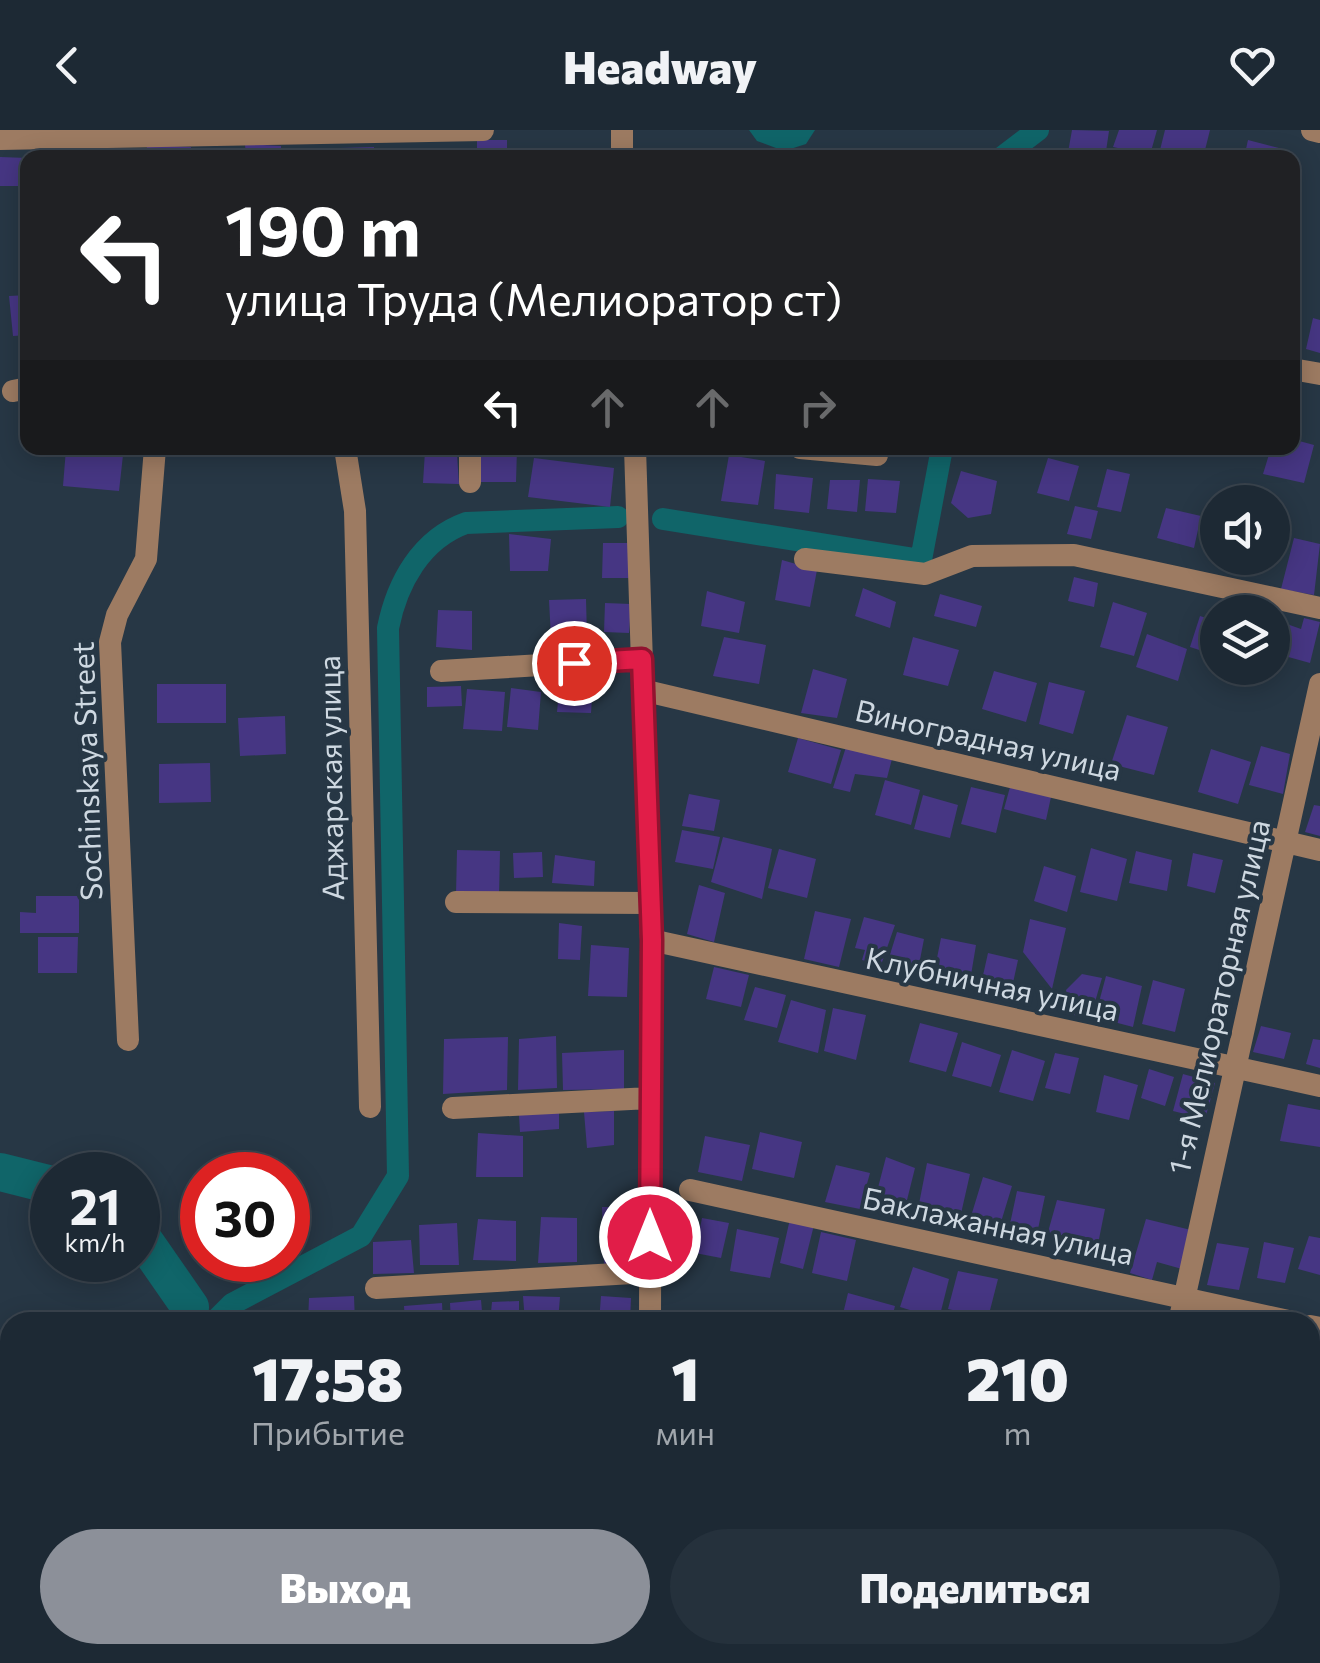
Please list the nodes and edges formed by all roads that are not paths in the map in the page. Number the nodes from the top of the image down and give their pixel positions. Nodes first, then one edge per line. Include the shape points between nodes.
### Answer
1 (483, 130) edge
2 (1312, 130) edge
3 (1320, 132) edge
4 (0, 139) edge
5 (154, 455) edge
6 (346, 455) edge
7 (470, 455) edge
8 (635, 455) edge
9 (470, 482) dead end
10 (805, 559) dead end
11 (1320, 608) edge
12 (642, 659) junction
13 (441, 671) dead end
14 (1320, 684) edge
15 (642, 690) junction
16 (1285, 843) junction
17 (1320, 850) edge
18 (456, 902) dead end
19 (650, 902) junction
20 (652, 940) junction
21 (128, 1040) dead end
22 (1232, 1068) junction
23 (1320, 1086) edge
24 (650, 1098) junction
25 (370, 1107) dead end
26 (453, 1108) dead end
27 (690, 1190) dead end
28 (650, 1272) junction
29 (376, 1288) dead end
30 (1185, 1298) junction
31 (650, 1312) edge
32 (1182, 1312) edge
33 (1248, 1312) edge

1 - 4 street
2 - 3 street
5 - 21 street, Sochinskaya Street via 146,559 110,642
6 - 25 street, Аджарская улица via 355,511
7 - 9 street
8 - 12 street
10 - 11 street via 925,574 972,556 1074,556
12 - 13 street
12 - 15 street
14 - 16 street, 1-я Мелиораторная улица
15 - 16 street, Виноградная улица
15 - 19 street
16 - 17 street, Виноградная улица
16 - 22 street, 1-я Мелиораторная улица
18 - 19 street
19 - 20 street
20 - 22 street, Клубничная улица
20 - 24 street
22 - 23 street, Клубничная улица
22 - 30 street, 1-я Мелиораторная улица
24 - 26 street
24 - 28 street
27 - 30 street, Баклажанная улица
28 - 29 street
28 - 31 street
30 - 32 street, 1-я Мелиораторная улица
30 - 33 street, Баклажанная улица

